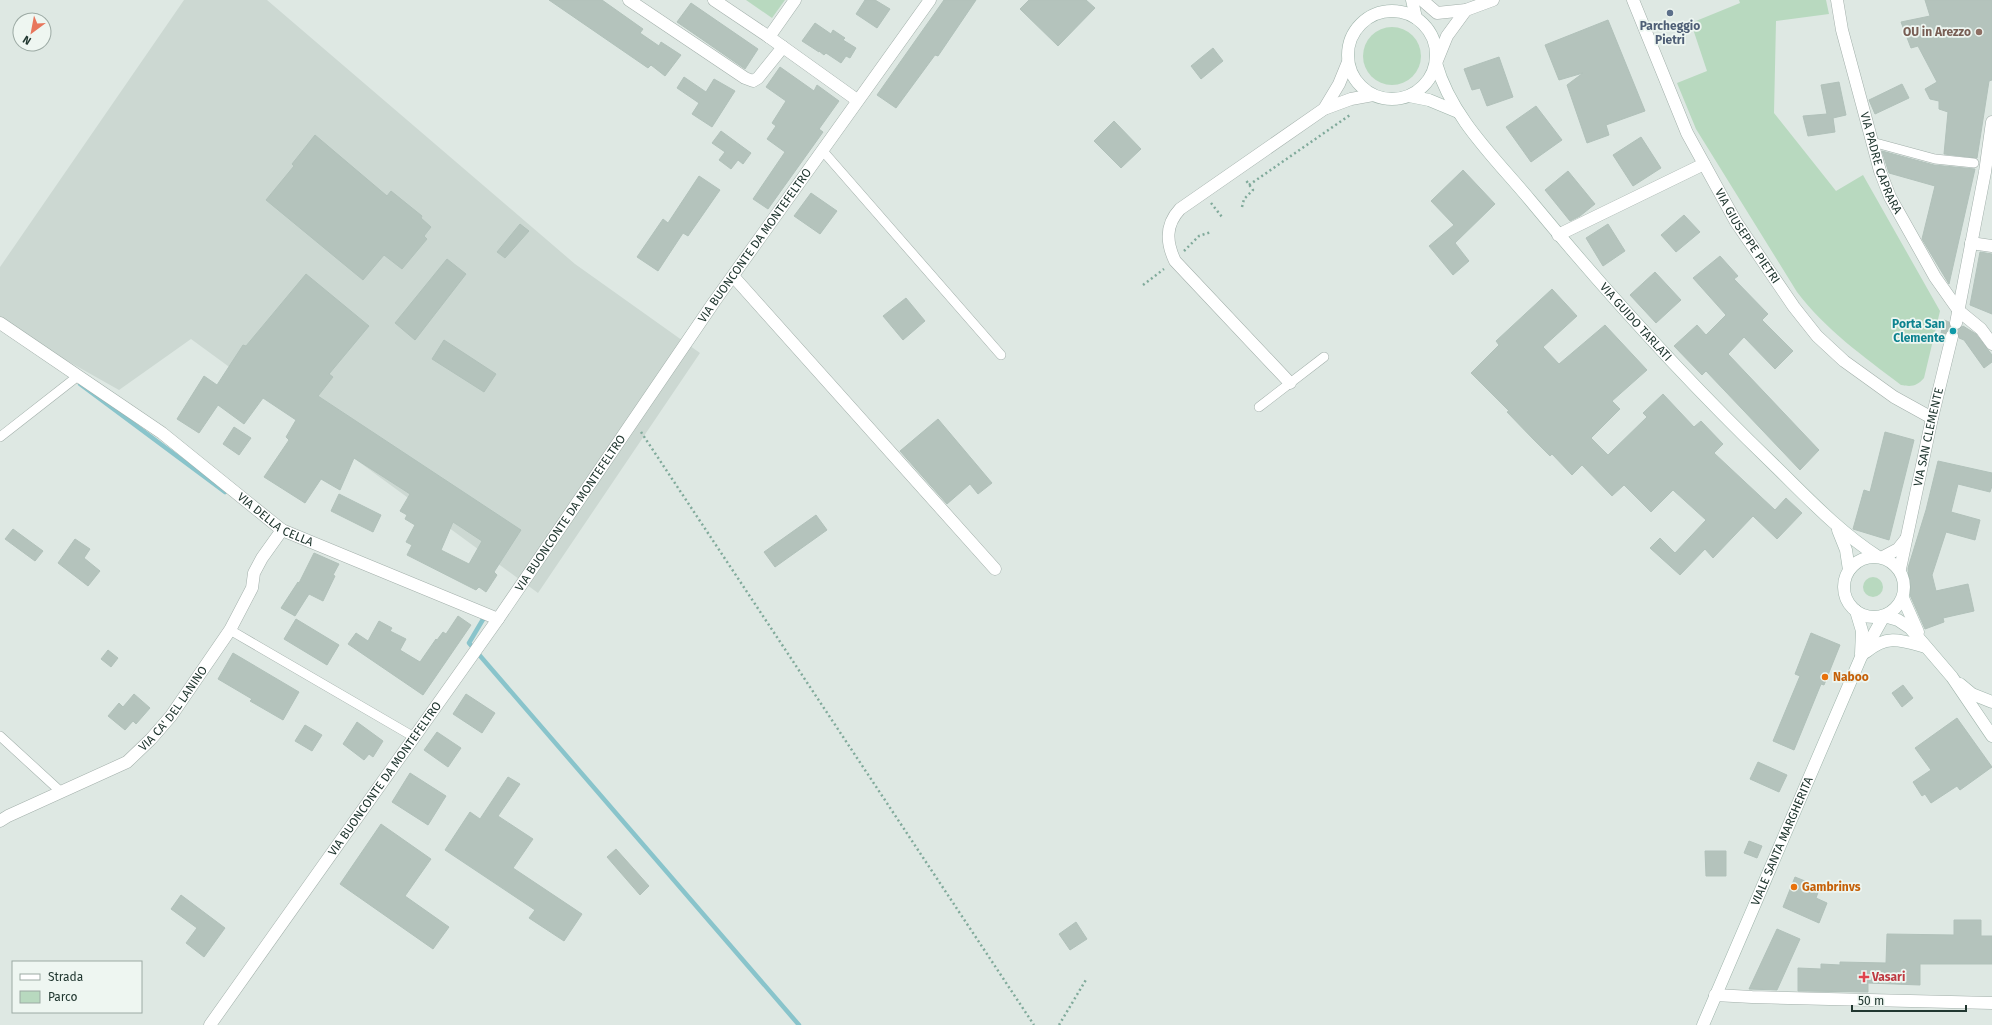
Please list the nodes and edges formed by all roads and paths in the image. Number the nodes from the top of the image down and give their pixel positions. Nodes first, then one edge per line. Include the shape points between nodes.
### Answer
1 (629, 0) edge
2 (714, 0) edge
3 (795, 0) edge
4 (930, 0) edge
5 (1394, 0) edge
6 (1412, 0) edge
7 (1422, 0) edge
8 (1493, 0) edge
9 (1633, 0) edge
10 (1837, 0) edge
11 (1466, 10) junction
12 (1383, 12) junction
13 (1437, 13) junction
14 (1416, 18) junction
15 (769, 37) junction
16 (783, 47) junction
17 (1348, 62) junction
18 (1436, 63) junction
19 (1373, 95) junction
20 (1409, 96) junction
21 (857, 100) junction
22 (1324, 109) junction
23 (1458, 112) junction
24 (1353, 113) dead end
25 (1992, 122) edge
26 (1872, 142) junction
27 (822, 150) junction
28 (1974, 163) dead end
29 (1704, 164) junction
30 (1237, 169) junction
31 (1988, 172) edge
32 (1249, 185) junction
33 (1203, 193) junction
34 (1242, 207) dead end
35 (1222, 217) dead end
36 (1558, 235) junction
37 (1971, 243) junction
38 (1992, 246) edge
39 (733, 276) junction
40 (1959, 311) junction
41 (0, 323) edge
42 (1956, 324) dead end
43 (1952, 336) dead end
44 (1992, 344) edge
45 (1001, 355) dead end
46 (1324, 357) dead end
47 (78, 376) junction
48 (1290, 383) junction
49 (1259, 407) dead end
50 (1932, 418) junction
51 (634, 420) junction
52 (0, 437) edge
53 (1829, 517) junction
54 (282, 530) junction
55 (1907, 538) junction
56 (1880, 557) junction
57 (994, 569) dead end
58 (1900, 569) junction
59 (1849, 570) junction
60 (1903, 598) junction
61 (1856, 611) junction
62 (1884, 616) junction
63 (498, 619) junction
64 (230, 630) junction
65 (1926, 647) junction
66 (1860, 657) junction
67 (1952, 677) junction
68 (1992, 702) edge
69 (0, 736) edge
70 (1992, 736) edge
71 (414, 737) junction
72 (60, 791) junction
73 (0, 821) edge
74 (1088, 978) dead end
75 (1715, 995) junction
76 (1992, 1002) edge
77 (210, 1025) edge
78 (1034, 1025) edge
79 (1059, 1025) edge
80 (1703, 1025) edge

1 - 16 street via 753,81
2 - 15 street
3 - 15 street
4 - 21 street, VIA BUONCONTE DA MONTEFELTRO
5 - 12 street
6 - 14 street
7 - 13 street
8 - 11 street
9 - 29 street, VIA GIUSEPPE PIETRI via 1687,133
10 - 26 street, VIA PADRE CAPRARA via 1842,30
11 - 13 street
11 - 18 street via 1447,36
12 - 14 street via 1406,13
12 - 17 street via 1371,16 1360,24 1348,48
13 - 14 street
14 - 18 street via 1426,26 1433,38 1437,50
15 - 16 street
16 - 21 street
17 - 19 street via 1361,87
17 - 22 street
18 - 20 street via 1431,77 1422,88
18 - 23 street, VIA GUIDO TARLATI via 1443,84
19 - 20 street via 1385,99
19 - 22 street
20 - 23 street via 1429,100
21 - 27 street, VIA BUONCONTE DA MONTEFELTRO
22 - 30 street
23 - 36 street, VIA GUIDO TARLATI
24 - 32 path
25 - 31 street
26 - 28 lane via 1935,159
26 - 40 street, VIA PADRE CAPRARA via 1880,171 1895,205 1936,277
27 - 39 street, VIA BUONCONTE DA MONTEFELTRO
27 - 45 lane
29 - 36 street
29 - 50 street, VIA GIUSEPPE PIETRI via 1739,227 1810,328 1864,377
30 - 32 path
30 - 33 street
31 - 37 street
32 - 34 path via 1253,190 1244,199
33 - 35 path
33 - 48 street via 1180,209 1172,219 1168,233 1170,253
36 - 53 street, VIA GUIDO TARLATI via 1620,306 1705,396
37 - 38 street
37 - 40 street
39 - 51 street, VIA BUONCONTE DA MONTEFELTRO
39 - 57 street
40 - 42 street
40 - 44 street, VIA PADRE CAPRARA via 1981,329
41 - 47 street, VIA DELLA CELLA
43 - 50 street, VIA SAN CLEMENTE
46 - 48 lane
47 - 52 lane
47 - 54 street, VIA DELLA CELLA via 162,432
48 - 49 lane
50 - 55 street, VIA SAN CLEMENTE
51 - 63 street, VIA BUONCONTE DA MONTEFELTRO
51 - 78 path
53 - 56 street, VIA GUIDO TARLATI via 1853,540
53 - 59 street, VIA GUIDO TARLATI via 1844,543
54 - 63 street, VIA DELLA CELLA
54 - 64 street, VIA CA' DEL LANINO via 254,573 252,588
55 - 56 street via 1898,549
55 - 58 street
56 - 58 street
56 - 59 street via 1862,558
58 - 60 street via 1904,581
59 - 61 street, VIALE SANTA MARGHERITA via 1844,587 1850,605
60 - 62 street, VIALE SANTA MARGHERITA via 1892,612
60 - 65 street
61 - 62 street via 1865,616
61 - 66 street, VIALE SANTA MARGHERITA via 1862,631
62 - 65 street via 1898,620 1910,628
62 - 66 street, VIALE SANTA MARGHERITA
63 - 71 street, VIA BUONCONTE DA MONTEFELTRO
64 - 71 lane
64 - 72 street, VIA CA' DEL LANINO via 171,716 127,762
65 - 66 street, VIALE SANTA MARGHERITA via 1902,640 1885,641 1877,643
65 - 67 street
66 - 75 street, VIALE SANTA MARGHERITA
67 - 68 street via 1972,694
67 - 70 street
69 - 72 lane
71 - 77 street, VIA BUONCONTE DA MONTEFELTRO
72 - 73 street, VIA CA' DEL LANINO
74 - 79 path
75 - 76 street via 1752,998
75 - 80 street, VIALE SANTA MARGHERITA

